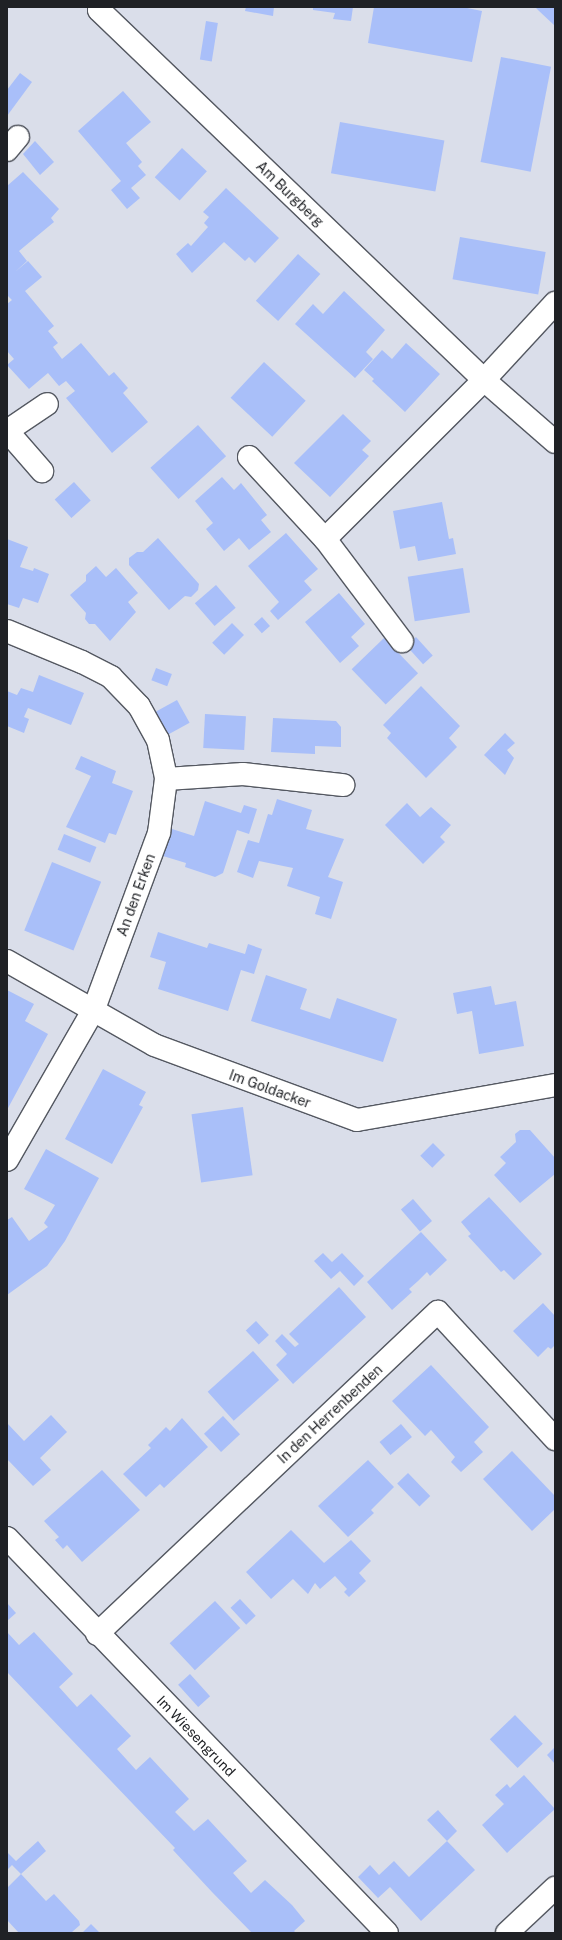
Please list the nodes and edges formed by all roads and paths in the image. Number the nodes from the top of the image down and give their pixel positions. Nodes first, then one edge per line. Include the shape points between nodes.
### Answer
1 (100, 7) edge
2 (555, 303) edge
3 (484, 380) junction
4 (47, 404) dead end
5 (7, 431) edge
6 (555, 442) edge
7 (249, 457) dead end
8 (42, 471) dead end
9 (325, 539) junction
10 (7, 631) edge
11 (402, 641) dead end
12 (166, 779) junction
13 (343, 785) dead end
14 (7, 961) edge
15 (94, 1009) junction
16 (555, 1085) edge
17 (7, 1160) edge
18 (555, 1439) edge
19 (7, 1538) edge
20 (97, 1634) junction
21 (555, 1888) edge
22 (387, 1933) edge
23 (507, 1933) edge

1 - 3 street, Am Burgberg via 100,10
2 - 3 street
3 - 6 street, Am Burgberg
3 - 9 street
4 - 5 street
5 - 8 street
7 - 9 street
9 - 11 street
10 - 12 street, An den Erken via 111,677 139,706 158,740
12 - 13 street via 243,774
12 - 15 street, An den Erken via 158,833
14 - 15 street, Im Goldacker
15 - 16 street, Im Goldacker via 154,1045 357,1120
15 - 17 street, An den Erken
18 - 20 street, In den Herrenbenden via 438,1312
19 - 20 street, Im Wiesengrund
20 - 22 street, Im Wiesengrund
21 - 23 street

